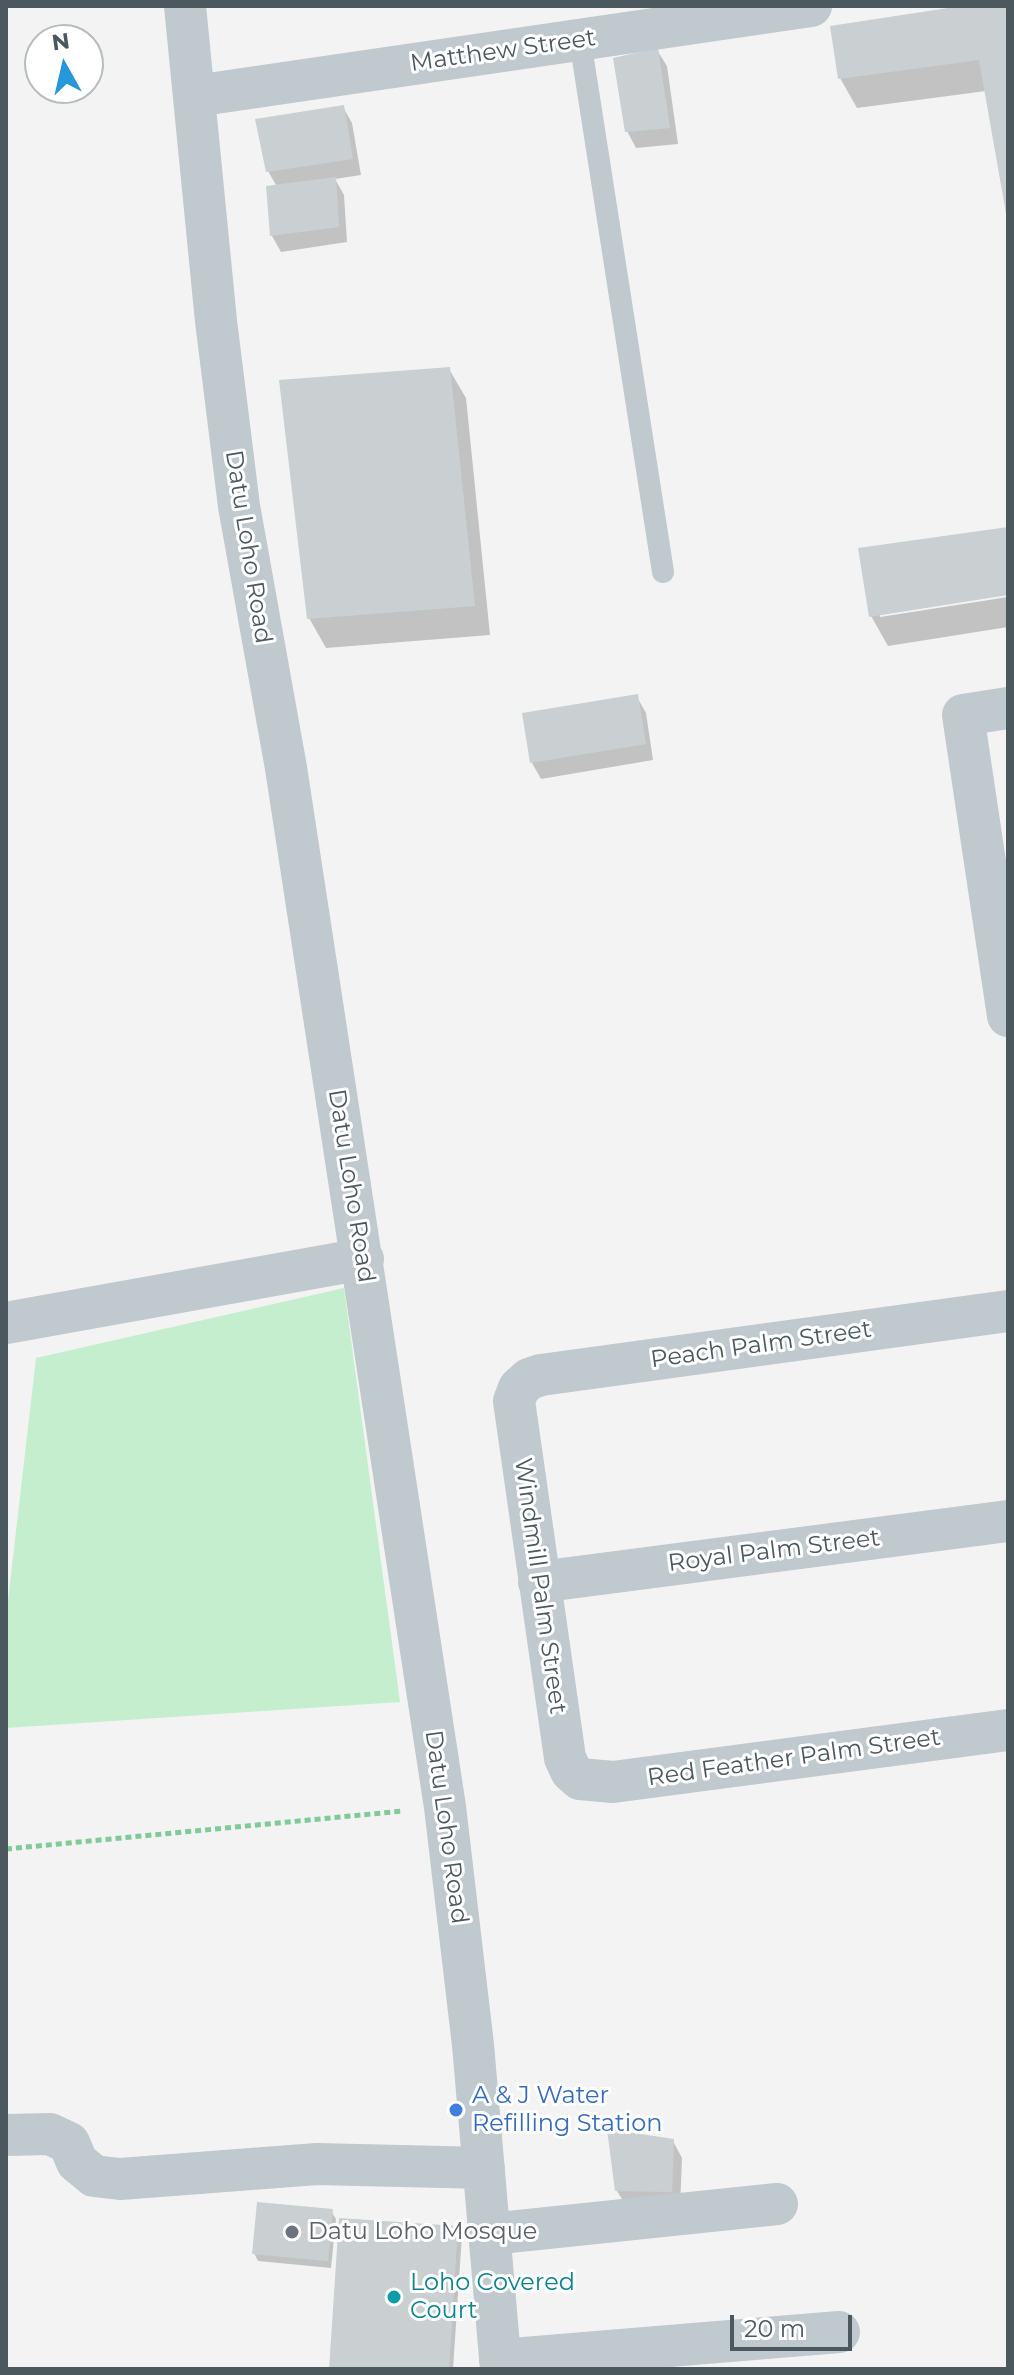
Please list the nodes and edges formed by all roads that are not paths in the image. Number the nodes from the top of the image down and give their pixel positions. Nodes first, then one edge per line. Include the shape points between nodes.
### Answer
1 (185, 6) edge
2 (811, 6) edge
3 (580, 40) junction
4 (195, 96) junction
5 (663, 572) dead end
6 (1008, 708) edge
7 (999, 889) edge
8 (1008, 1016) edge
9 (363, 1259) junction
10 (1008, 1311) edge
11 (6, 1323) edge
12 (519, 1388) joint
13 (1008, 1521) edge
14 (539, 1582) junction
15 (1008, 1730) edge
16 (580, 1779) joint
17 (6, 2135) edge
18 (484, 2168) junction
19 (777, 2204) dead end
20 (490, 2234) junction
21 (839, 2332) dead end
22 (500, 2364) edge

1 - 4 street, Datu Loho Road
2 - 3 street, Matthew Street
3 - 4 street, Matthew Street
3 - 5 lane
4 - 9 street, Datu Loho Road via 239,506
6 - 7 street via 963,715
7 - 8 street
9 - 11 street
9 - 18 street, Datu Loho Road via 445,1807
10 - 12 street, Peach Palm Street via 541,1375
12 - 14 street, Windmill Palm Street via 514,1413
13 - 14 street, Royal Palm Street
14 - 16 street, Windmill Palm Street via 565,1758
15 - 16 street, Red Feather Palm Street via 613,1782
17 - 18 street via 50,2134 69,2143 77,2162 94,2176 120,2179 317,2164
18 - 20 street, Datu Loho Road
19 - 20 street
20 - 22 street, Datu Loho Road
21 - 22 street

